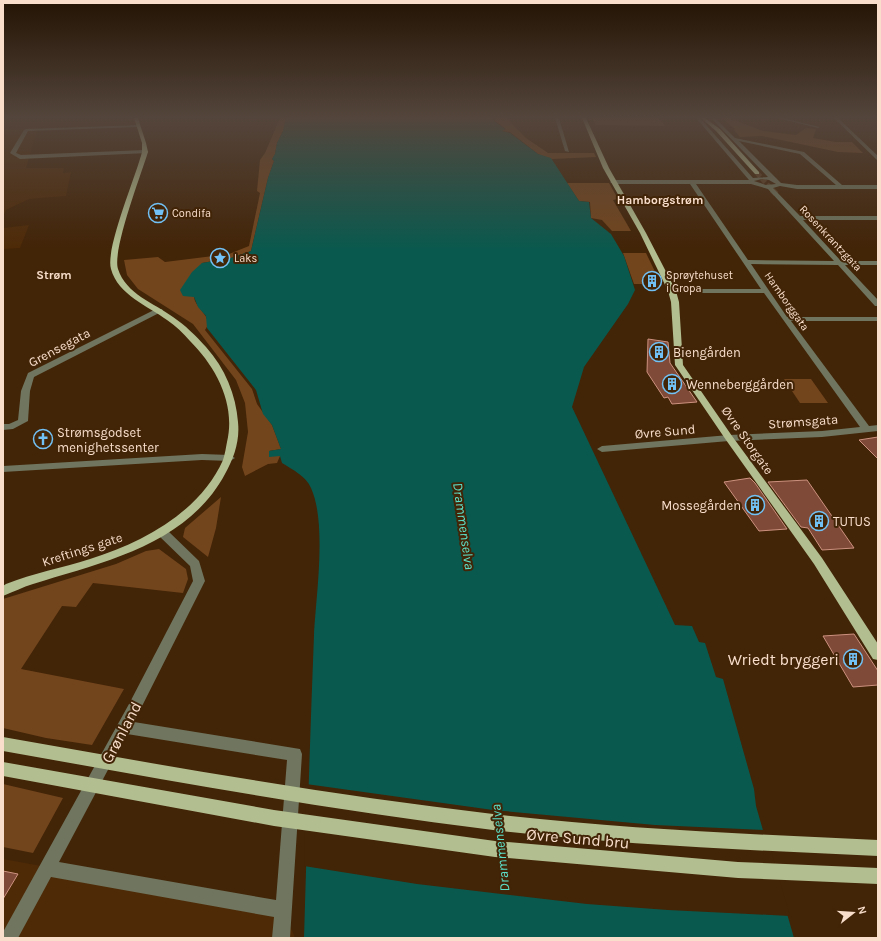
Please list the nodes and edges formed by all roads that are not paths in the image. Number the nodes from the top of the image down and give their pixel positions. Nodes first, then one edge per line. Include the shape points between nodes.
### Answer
1 (142, 162) edge
2 (603, 162) edge
3 (736, 162) edge
4 (747, 162) edge
5 (757, 162) edge
6 (812, 162) edge
7 (757, 173) tunnel mouth
8 (752, 181) junction
9 (613, 182) junction
10 (692, 182) junction
11 (776, 182) junction
12 (769, 187) junction
13 (841, 187) junction
14 (878, 187) edge
15 (799, 218) junction
16 (878, 218) edge
17 (746, 262) junction
18 (840, 262) junction
19 (878, 263) edge
20 (672, 290) junction
21 (766, 291) junction
22 (878, 304) edge
23 (159, 311) junction
24 (785, 319) junction
25 (878, 319) edge
26 (3, 428) edge
27 (878, 428) edge
28 (866, 429) junction
29 (729, 438) junction
30 (602, 449) dead end
31 (230, 458) junction
32 (3, 469) edge
33 (162, 532) junction
34 (3, 591) edge
35 (878, 656) edge
36 (123, 727) junction
37 (3, 744) edge
38 (3, 769) edge
39 (878, 848) edge
40 (48, 868) junction
41 (878, 876) edge
42 (283, 910) junction
43 (9, 938) edge
44 (282, 938) edge

1 - 23 main road, Kreftings gate via 123,221 114,267 123,285
2 - 9 main road, Øvre Storgate
3 - 8 street
4 - 7 main road
5 - 11 street
6 - 13 street
8 - 10 street
8 - 11 street via 761,178
8 - 12 street via 760,186
9 - 10 street
9 - 20 main road, Øvre Storgate
10 - 17 street, Hamborggata
11 - 12 street via 776,186
11 - 13 street via 797,187
12 - 15 street, Rosenkrantzgata
13 - 14 street
15 - 16 street
15 - 18 street, Rosenkrantzgata
17 - 18 street
17 - 21 street, Hamborggata
18 - 19 street
18 - 22 street, Rosenkrantzgata
20 - 21 street
20 - 29 main road, Øvre Storgate via 679,365
21 - 24 street, Hamborggata
23 - 26 street, Grensegata via 31,375 26,390 23,421
23 - 31 main road, Kreftings gate via 177,323 210,358 229,391 235,429
24 - 25 street
24 - 28 street, Hamborggata
27 - 28 street, Strømsgata
28 - 29 street, Strømsgata via 822,434
29 - 30 street, Øvre Sund
29 - 35 main road, Øvre Storgate via 818,561
31 - 32 street via 187,458
31 - 33 main road, Kreftings gate via 222,475 203,500
33 - 34 main road, Kreftings gate via 124,552
33 - 36 street, Grønland via 195,564 199,581
36 - 40 street, Grønland
36 - 42 street via 295,754
37 - 39 main road, Øvre Sund bru via 282,793 422,813 654,837
38 - 41 main road, Øvre Sund bru via 274,818 495,849 672,865
40 - 42 street
40 - 43 street, Grønland
42 - 44 street

